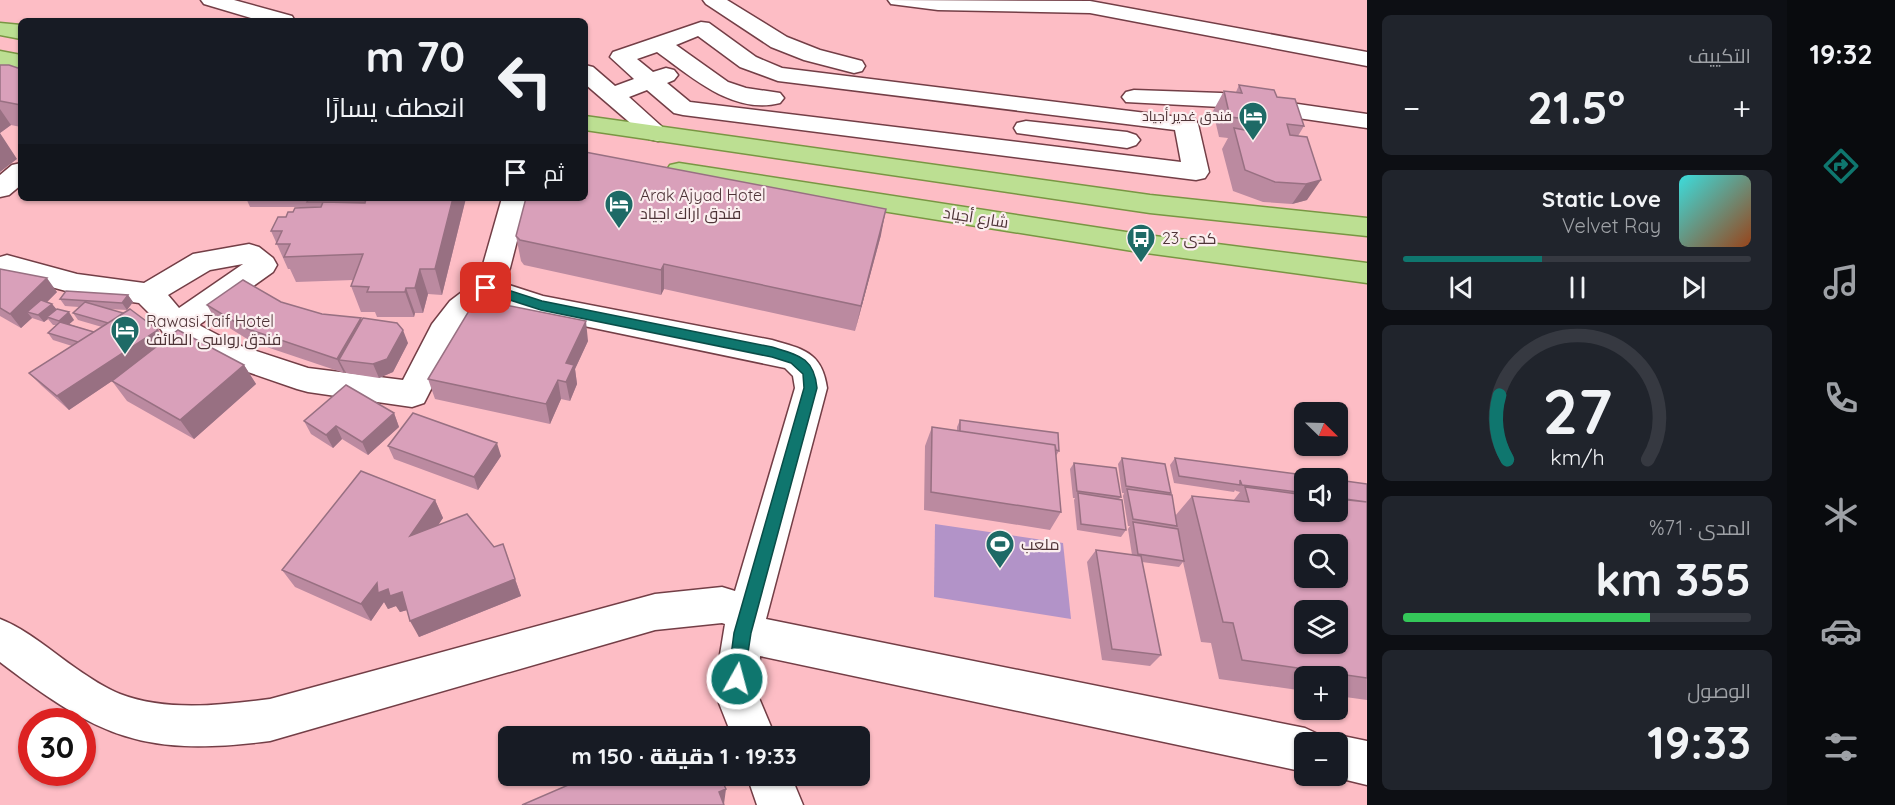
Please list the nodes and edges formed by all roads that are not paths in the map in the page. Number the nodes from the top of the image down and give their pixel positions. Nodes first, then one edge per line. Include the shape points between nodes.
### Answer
1 (211, 0) edge
2 (713, 0) edge
3 (898, 0) edge
4 (274, 18) edge
5 (0, 29) edge
6 (18, 32) edge
7 (659, 44) junction
8 (732, 51) junction
9 (0, 58) edge
10 (1367, 59) edge
11 (18, 61) edge
12 (691, 66) junction
13 (588, 75) edge
14 (650, 81) junction
15 (612, 95) junction
16 (1367, 121) edge
17 (588, 123) edge
18 (658, 134) junction
19 (1191, 147) junction
20 (656, 168) edge
21 (18, 174) edge
22 (0, 189) edge
23 (514, 201) edge
24 (1367, 227) edge
25 (7, 265) dead end
26 (1367, 273) edge
27 (486, 288) junction
28 (148, 294) junction
29 (175, 326) junction
30 (746, 623) junction
31 (0, 638) edge
32 (749, 726) edge
33 (1294, 748) edge
34 (1348, 759) edge
35 (1367, 763) edge
36 (773, 786) edge
37 (780, 805) edge

1 - 4 street
2 - 16 street via 779,42 855,66 1073,93 1221,100
3 - 10 street via 1090,7
5 - 6 main road
7 - 8 street via 700,28
7 - 12 street
7 - 14 street via 621,57
8 - 12 street
8 - 19 street via 778,74 1186,124
9 - 11 main road
12 - 14 street
12 - 19 street via 720,87 743,95
13 - 15 street
14 - 15 street
14 - 19 street via 683,108 1197,172
15 - 18 street
17 - 18 main road
18 - 24 main road via 1139,202
20 - 26 main road, شارع أجياد via 1139,243
21 - 22 street
23 - 27 street via 496,268
25 - 28 street via 77,284
27 - 29 street via 461,309 443,332 412,394 308,380 224,352
27 - 30 street via 541,306 772,352 796,359 809,372 811,388
28 - 29 street
28 - 29 street via 203,261 249,254 263,265
30 - 31 street via 722,605 655,612 270,720 216,727 132,719 90,700
30 - 32 street via 737,679 738,698
30 - 33 street
34 - 35 street
36 - 37 street

